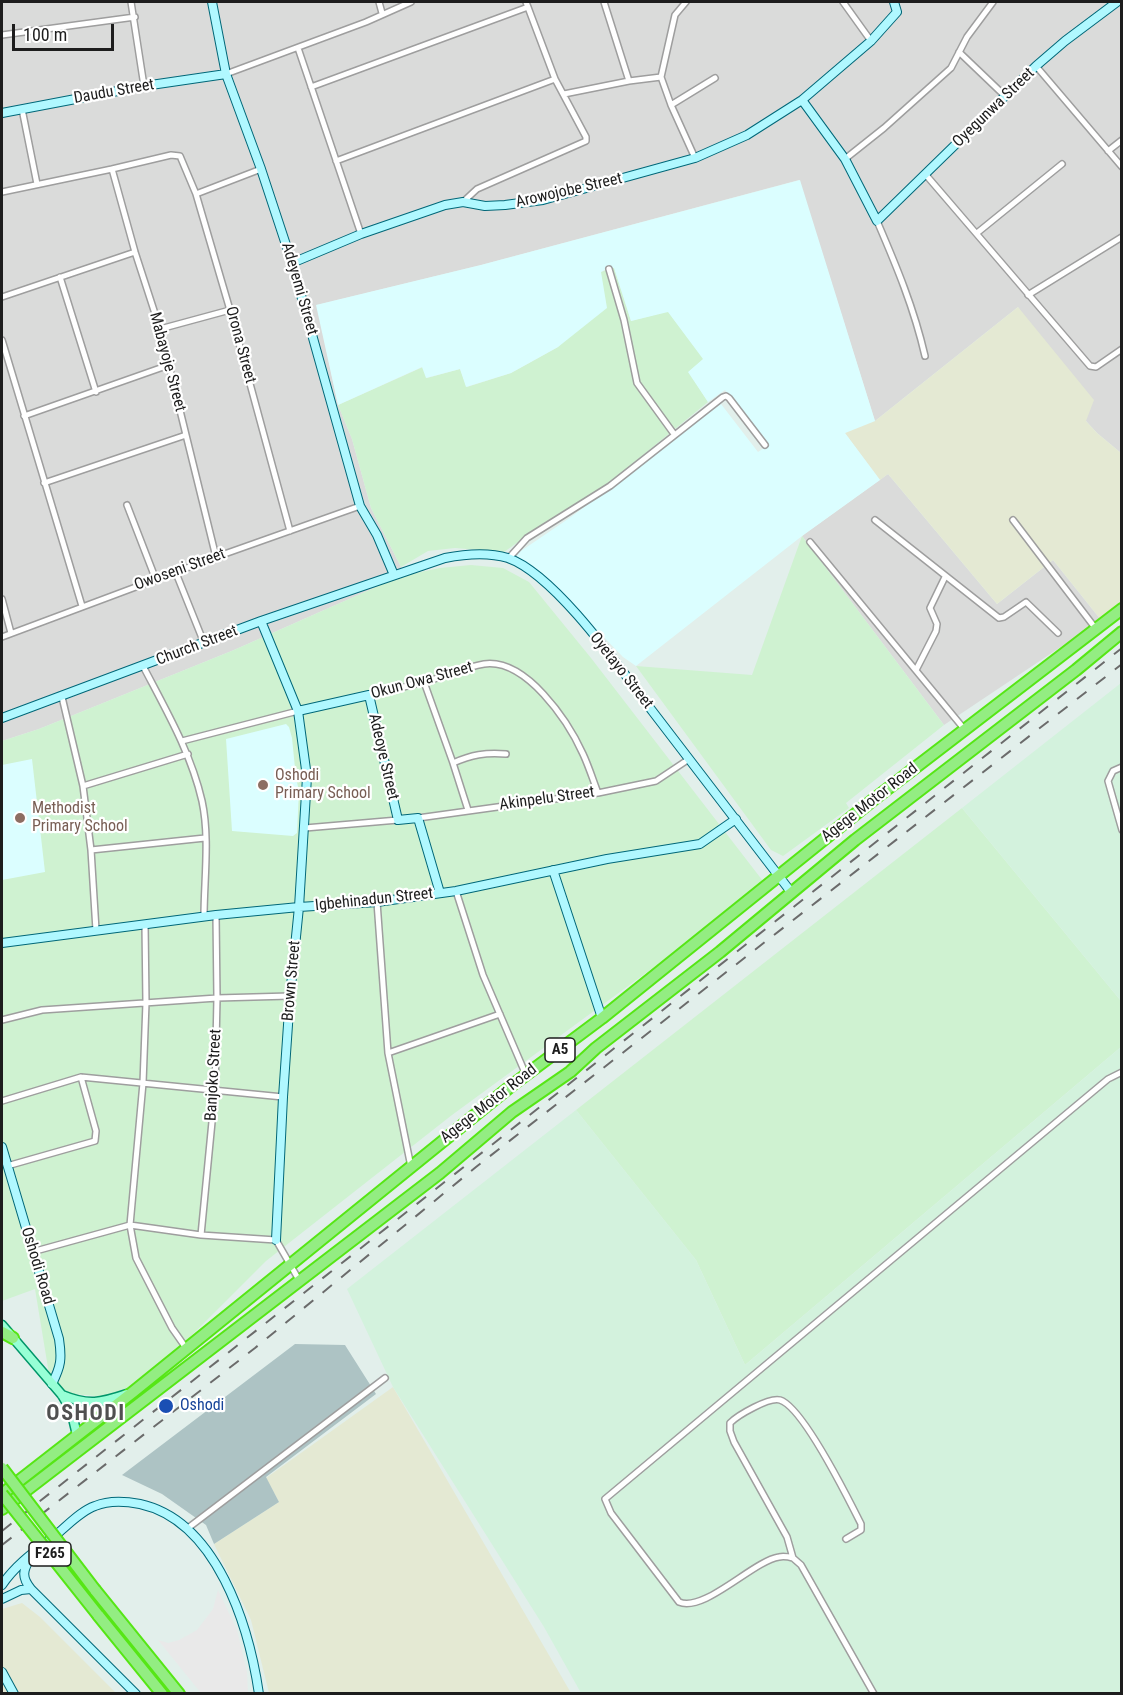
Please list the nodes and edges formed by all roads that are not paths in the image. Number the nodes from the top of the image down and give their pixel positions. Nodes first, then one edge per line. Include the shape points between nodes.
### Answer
1 (131, 2) edge
2 (212, 2) edge
3 (379, 2) edge
4 (411, 2) edge
5 (604, 2) edge
6 (686, 2) edge
7 (843, 2) edge
8 (894, 2) edge
9 (993, 2) edge
10 (1117, 2) edge
11 (527, 4) edge
12 (382, 13) junction
13 (135, 17) junction
14 (2, 35) edge
15 (871, 41) junction
16 (298, 48) junction
17 (959, 52) junction
18 (1036, 66) junction
19 (226, 74) junction
20 (661, 77) junction
21 (715, 78) dead end
22 (555, 79) junction
23 (629, 81) junction
24 (144, 86) junction
25 (311, 87) junction
26 (564, 94) junction
27 (1005, 96) junction
28 (802, 100) junction
29 (671, 105) junction
30 (22, 110) junction
31 (2, 113) edge
32 (1122, 140) edge
33 (1108, 151) junction
34 (695, 158) junction
35 (845, 159) junction
36 (336, 161) junction
37 (1062, 164) dead end
38 (1122, 167) edge
39 (112, 169) junction
40 (261, 169) junction
41 (926, 175) junction
42 (37, 184) junction
43 (2, 192) edge
44 (195, 195) junction
45 (463, 202) junction
46 (877, 221) junction
47 (977, 233) junction
48 (361, 234) junction
49 (1122, 237) edge
50 (135, 252) junction
51 (292, 263) junction
52 (609, 269) dead end
53 (60, 277) junction
54 (1028, 295) junction
55 (2, 297) edge
56 (230, 310) junction
57 (160, 329) junction
58 (2, 340) edge
59 (1122, 349) edge
60 (926, 356) dead end
61 (169, 365) junction
62 (96, 392) junction
63 (24, 416) junction
64 (674, 434) junction
65 (186, 435) junction
66 (765, 446) dead end
67 (44, 483) junction
68 (127, 505) dead end
69 (360, 506) junction
70 (875, 520) dead end
71 (1013, 520) dead end
72 (290, 531) junction
73 (810, 543) dead end
74 (216, 557) junction
75 (508, 558) junction
76 (176, 573) junction
77 (394, 574) junction
78 (945, 577) junction
79 (156, 580) junction
80 (2, 599) edge
81 (82, 606) junction
82 (1122, 609) edge
83 (261, 621) junction
84 (1096, 629) junction
85 (1122, 632) edge
86 (11, 633) junction
87 (1058, 633) dead end
88 (2, 637) edge
89 (204, 643) junction
90 (143, 666) junction
91 (916, 670) junction
92 (424, 682) junction
93 (369, 695) junction
94 (62, 697) junction
95 (298, 711) junction
96 (2, 718) edge
97 (965, 730) junction
98 (182, 741) junction
99 (188, 754) junction
100 (506, 754) dead end
101 (689, 759) junction
102 (453, 763) junction
103 (1122, 767) edge
104 (83, 786) junction
105 (598, 793) junction
106 (468, 810) junction
107 (418, 818) junction
108 (736, 819) junction
109 (398, 820) junction
110 (304, 828) junction
111 (1122, 830) edge
112 (206, 838) junction
113 (91, 850) junction
114 (553, 870) junction
115 (779, 876) junction
116 (456, 891) junction
117 (791, 892) junction
118 (440, 893) junction
119 (377, 902) junction
120 (299, 907) junction
121 (216, 915) junction
122 (204, 917) junction
123 (145, 924) junction
124 (96, 930) junction
125 (2, 944) edge
126 (290, 996) junction
127 (218, 998) junction
128 (146, 1003) junction
129 (500, 1014) junction
130 (602, 1018) junction
131 (2, 1020) edge
132 (388, 1053) junction
133 (1121, 1071) edge
134 (526, 1075) junction
135 (81, 1077) junction
136 (143, 1083) junction
137 (215, 1091) junction
138 (283, 1097) junction
139 (2, 1101) edge
140 (2, 1147) edge
141 (411, 1167) junction
142 (6, 1170) edge
143 (130, 1225) junction
144 (201, 1235) junction
145 (276, 1240) junction
146 (32, 1252) junction
147 (291, 1263) junction
148 (299, 1280) junction
149 (2, 1325) edge
150 (2, 1332) edge
151 (14, 1338) junction
152 (186, 1348) junction
153 (385, 1378) dead end
154 (52, 1384) junction
155 (133, 1392) junction
156 (62, 1395) junction
157 (77, 1435) junction
158 (2, 1468) edge
159 (2, 1494) edge
160 (2, 1509) edge
161 (188, 1528) junction
162 (846, 1539) dead end
163 (33, 1553) junction
164 (794, 1558) junction
165 (2, 1586) edge
166 (31, 1589) junction
167 (2, 1599) edge
168 (2, 1672) edge
169 (14, 1694) edge
170 (136, 1694) edge
171 (162, 1694) edge
172 (179, 1694) edge
173 (259, 1694) edge
174 (874, 1694) edge

1 - 13 street
2 - 19 street, Adeyemi Street
3 - 12 street
4 - 12 street
5 - 23 street
6 - 20 street via 675,15
7 - 15 street
8 - 15 street, Arowojobe Street via 897,12
9 - 17 street
10 - 18 street, Oyegunwa Street
11 - 22 street
11 - 25 street
12 - 16 street
13 - 14 street
13 - 24 street
15 - 28 street, Arowojobe Street
16 - 19 street
16 - 25 street
17 - 27 street
17 - 35 street via 951,68
18 - 27 street, Oyegunwa Street
18 - 33 street
19 - 24 street, Daudu Street
19 - 40 street, Adeyemi Street
20 - 23 street
20 - 29 street
21 - 29 street
22 - 26 street
22 - 36 street
23 - 26 street
24 - 30 street, Daudu Street
25 - 36 street
26 - 45 street via 586,141 477,189
27 - 41 street, Oyegunwa Street
28 - 34 street, Arowojobe Street via 747,135
28 - 35 street
29 - 34 street
30 - 31 street, Daudu Street
30 - 42 street
32 - 33 street
33 - 38 street
34 - 45 street, Arowojobe Street via 543,200 485,206
35 - 46 street
36 - 48 street
37 - 47 street
39 - 42 street
39 - 44 street, Orona Street via 175,154 183,161
39 - 50 street, Mabayoje Street
40 - 44 street
40 - 51 street, Adeyemi Street
41 - 46 street, Oyegunwa Street
41 - 47 street
42 - 43 street
44 - 56 street, Orona Street
45 - 48 street, Arowojobe Street
46 - 60 street via 912,305
47 - 54 street
48 - 51 street, Arowojobe Street
49 - 54 street
50 - 53 street
50 - 57 street, Mabayoje Street
51 - 69 street, Adeyemi Street
52 - 64 street via 637,383
53 - 55 street
53 - 62 street
54 - 59 street via 1090,366 1096,367
56 - 57 street
56 - 72 street, Orona Street
57 - 61 street, Mabayoje Street
58 - 63 street
61 - 62 street
61 - 65 street, Mabayoje Street
62 - 63 street
63 - 67 street
64 - 66 street via 726,396
64 - 75 street via 610,486 527,538
65 - 67 street
65 - 74 street, Mabayoje Street
67 - 81 street
68 - 79 street
69 - 72 street, Owoseni Street
69 - 77 street, Adeyemi Street
70 - 78 street
71 - 84 street
72 - 74 street, Owoseni Street
73 - 91 street
74 - 76 street, Owoseni Street
75 - 77 street, Oyetayo Street via 464,554
75 - 101 street, Oyetayo Street via 536,575 565,603
76 - 79 street, Owoseni Street
76 - 89 street
77 - 83 street, Church Street
78 - 87 street via 999,618 1026,602
78 - 91 street via 930,608 936,631
79 - 81 street, Owoseni Street
80 - 86 street
81 - 86 street, Owoseni Street
82 - 84 highway, Agege Motor Road / A5
83 - 89 street, Church Street
83 - 95 street, Brown Street
84 - 97 highway, Agege Motor Road / A5
85 - 117 highway, Agege Motor Road / A5
86 - 88 street, Owoseni Street
89 - 90 street, Church Street
90 - 94 street, Church Street
90 - 98 street
91 - 97 street
92 - 93 street, Okun Owa Street
92 - 102 street
92 - 105 street, Okun Owa Street via 485,664 517,671 561,715 583,753
93 - 95 street, Okun Owa Street
93 - 109 street, Adeoye Street
94 - 96 street, Church Street
94 - 104 street
95 - 98 street, Okun Owa Street
95 - 110 street, Brown Street via 307,777
97 - 115 highway, Agege Motor Road / A5
98 - 99 street
99 - 104 street
99 - 112 street via 202,803
100 - 102 street via 472,755
101 - 105 street, Akinpelu Street via 656,782
101 - 108 street, Oyetayo Street
102 - 106 street
103 - 111 street via 1113,771 1108,781
104 - 113 street
105 - 106 street, Akinpelu Street
106 - 107 street, Akinpelu Street
107 - 109 street, Akinpelu Street
107 - 118 street
108 - 114 street, Igbehinadun Street via 700,844
108 - 115 street, Oyetayo Street
109 - 110 street
110 - 120 street, Brown Street
112 - 113 street
112 - 122 street
113 - 124 street
114 - 116 street, Igbehinadun Street
114 - 130 street
115 - 117 street, Oyetayo Street
115 - 130 highway, Agege Motor Road / A5
116 - 118 street, Igbehinadun Street
116 - 129 street
117 - 148 highway, Agege Motor Road / A5 via 570,1072
118 - 119 street, Igbehinadun Street
119 - 120 street, Igbehinadun Street
119 - 132 street
120 - 121 street, Igbehinadun Street
120 - 126 street, Brown Street
121 - 122 street, Igbehinadun Street
121 - 127 street, Banjoko Street
122 - 123 street, Igbehinadun Street
123 - 124 street, Igbehinadun Street
123 - 128 street
124 - 125 street, Igbehinadun Street
126 - 127 street
126 - 138 street, Brown Street
127 - 128 street
127 - 137 street, Banjoko Street
128 - 131 street via 42,1010
128 - 136 street
129 - 132 street
129 - 134 street
130 - 134 highway, Agege Motor Road / A5
132 - 141 street
133 - 164 street via 605,1499 610,1513 684,1604 700,1602 777,1557
134 - 141 highway, Agege Motor Road / A5
135 - 136 street
135 - 139 street
135 - 142 street via 96,1131 95,1141
136 - 137 street
136 - 143 street
137 - 138 street
137 - 144 street, Banjoko Street
138 - 145 street, Brown Street
140 - 142 street, Oshodi Road
141 - 147 highway, Agege Motor Road / A5
142 - 146 street, Oshodi Road
143 - 144 street
143 - 146 street
143 - 152 street via 136,1258 171,1329
144 - 145 street
145 - 147 street
146 - 154 street, Oshodi Road via 62,1358
147 - 148 street
147 - 152 highway, Agege Motor Road / A5
148 - 160 highway, Agege Motor Road / A5
149 - 151 main road
150 - 151 highway
151 - 154 main road
152 - 155 highway, Agege Motor Road / A5
153 - 161 street
154 - 156 main road
155 - 156 main road via 90,1403
155 - 157 highway, Agege Motor Road / A5
156 - 157 main road
157 - 159 highway, Agege Motor Road / A5
158 - 172 highway, F265, bridge
159 - 171 highway, F265, bridge
161 - 163 street via 146,1505 107,1503 86,1511
161 - 173 street via 236,1602 247,1633
162 - 164 street via 861,1530 861,1524 830,1464 784,1402 769,1401 736,1417 730,1423 730,1431 787,1537
163 - 165 street
163 - 166 street via 24,1572 24,1580
164 - 174 street
166 - 167 street
166 - 170 street
168 - 169 street

